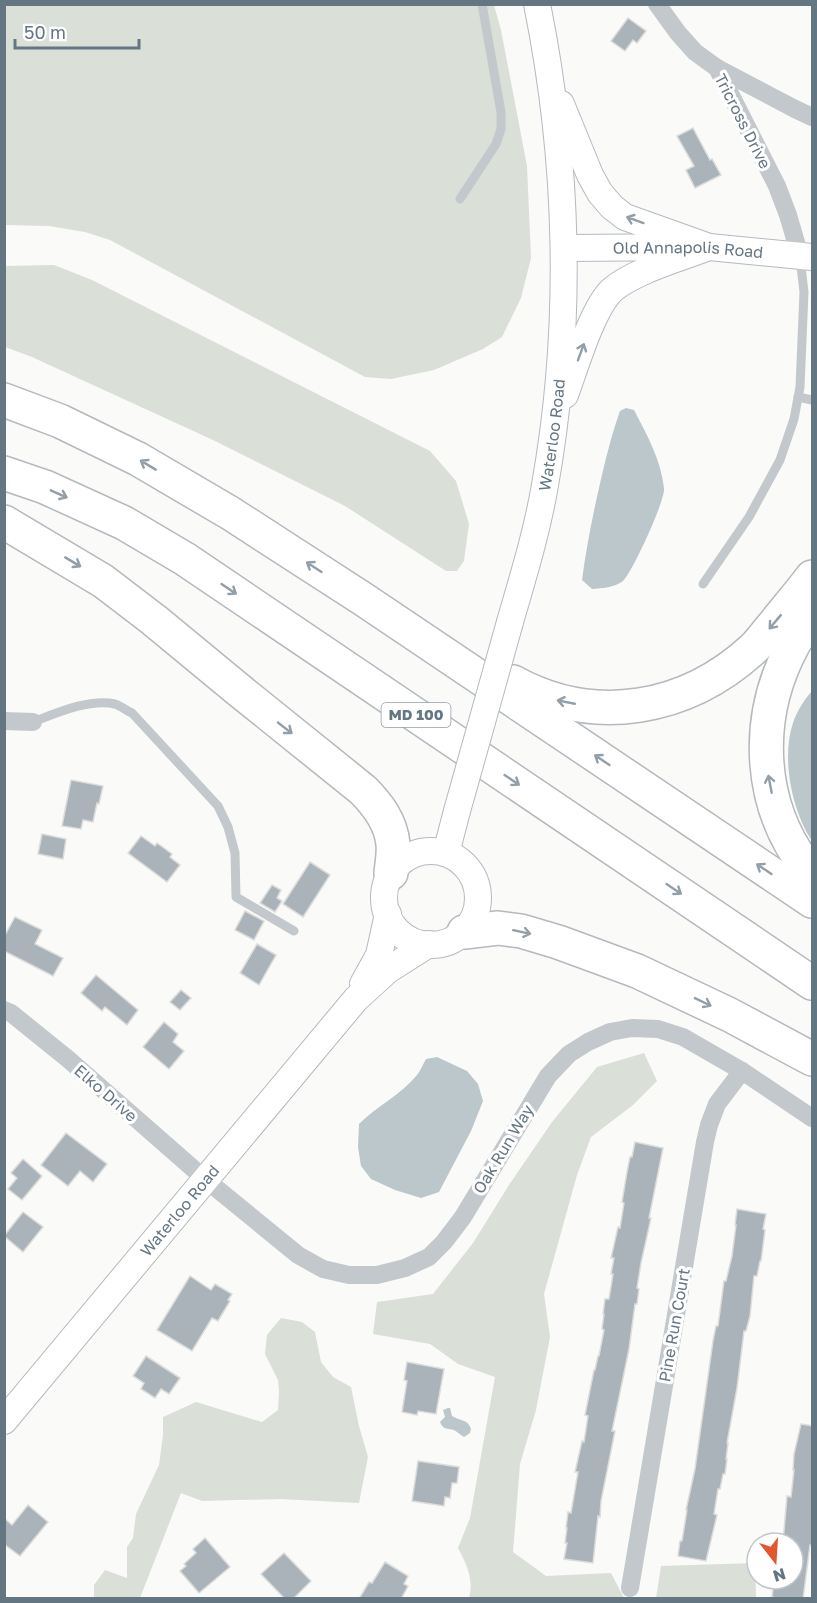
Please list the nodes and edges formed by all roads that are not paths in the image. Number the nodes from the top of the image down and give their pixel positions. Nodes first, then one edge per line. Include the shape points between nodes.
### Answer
1 (482, 4) edge
2 (537, 4) edge
3 (657, 4) edge
4 (717, 68) junction
5 (549, 75) junction
6 (813, 117) edge
7 (460, 199) dead end
8 (709, 247) junction
9 (564, 248) junction
10 (806, 256) edge
11 (798, 397) junction
12 (4, 400) edge
13 (813, 400) edge
14 (554, 426) junction
15 (4, 473) edge
16 (4, 522) edge
17 (813, 577) edge
18 (703, 584) dead end
19 (363, 599) junction
20 (813, 620) edge
21 (4, 721) edge
22 (33, 722) joint
23 (446, 853) junction
24 (391, 873) junction
25 (813, 874) edge
26 (813, 901) edge
27 (388, 914) junction
28 (294, 931) dead end
29 (464, 932) junction
30 (429, 944) junction
31 (813, 983) edge
32 (356, 999) junction
33 (4, 1010) edge
34 (813, 1059) edge
35 (742, 1071) junction
36 (813, 1118) edge
37 (205, 1179) junction
38 (4, 1421) edge
39 (630, 1588) dead end

1 - 7 lane via 501,129 496,144
2 - 5 main road, Waterloo Road
3 - 4 street, Tricross Drive via 695,52
4 - 6 street
4 - 10 street, Tricross Drive via 777,186
8 -> 5 main road via 625,216 612,207 590,175
5 - 9 main road, Waterloo Road
8 - 9 main road, Old Annapolis Road
8 - 10 main road, Old Annapolis Road
14 -> 8 main road via 591,326 611,291 638,274
9 - 14 main road, Waterloo Road
10 - 11 lane
11 - 13 lane
11 - 18 lane via 780,460 749,517
19 -> 12 highway via 138,459 60,421
14 - 23 main road, Waterloo Road, bridge via 531,548
15 -> 31 highway, MD 100 via 124,523 185,559
16 -> 24 highway via 103,581 363,790 380,808 388,824 393,843
17 -> 19 highway via 755,647 721,674 692,690 655,702 620,707 585,706 528,690
26 -> 19 highway
25 -> 20 highway via 790,841 776,810 765,754 766,726 781,671 794,643
21 - 22 street
22 - 28 lane via 98,703 116,704 132,713 218,806 235,853 236,897
23 - 24 main road via 416,853 401,861
23 - 29 main road via 468,868 477,887 477,907
24 - 27 main road via 385,888
27 - 30 main road via 402,936
27 - 32 main road, Waterloo Road via 379,955
29 - 30 main road via 449,941
29 -> 34 highway via 498,928 558,942 637,971
30 - 32 main road, Waterloo Road via 388,970
32 - 37 main road, Waterloo Road
33 - 37 street, Elko Drive via 68,1059
35 - 36 street, Oak Run Way
35 - 37 street, Oak Run Way via 683,1037 658,1029 610,1032 588,1042 569,1054 548,1076 444,1242 429,1257 377,1275 349,1275 323,1269 298,1255
35 - 39 street, Pine Run Court via 717,1104 705,1142
37 - 38 main road, Waterloo Road

